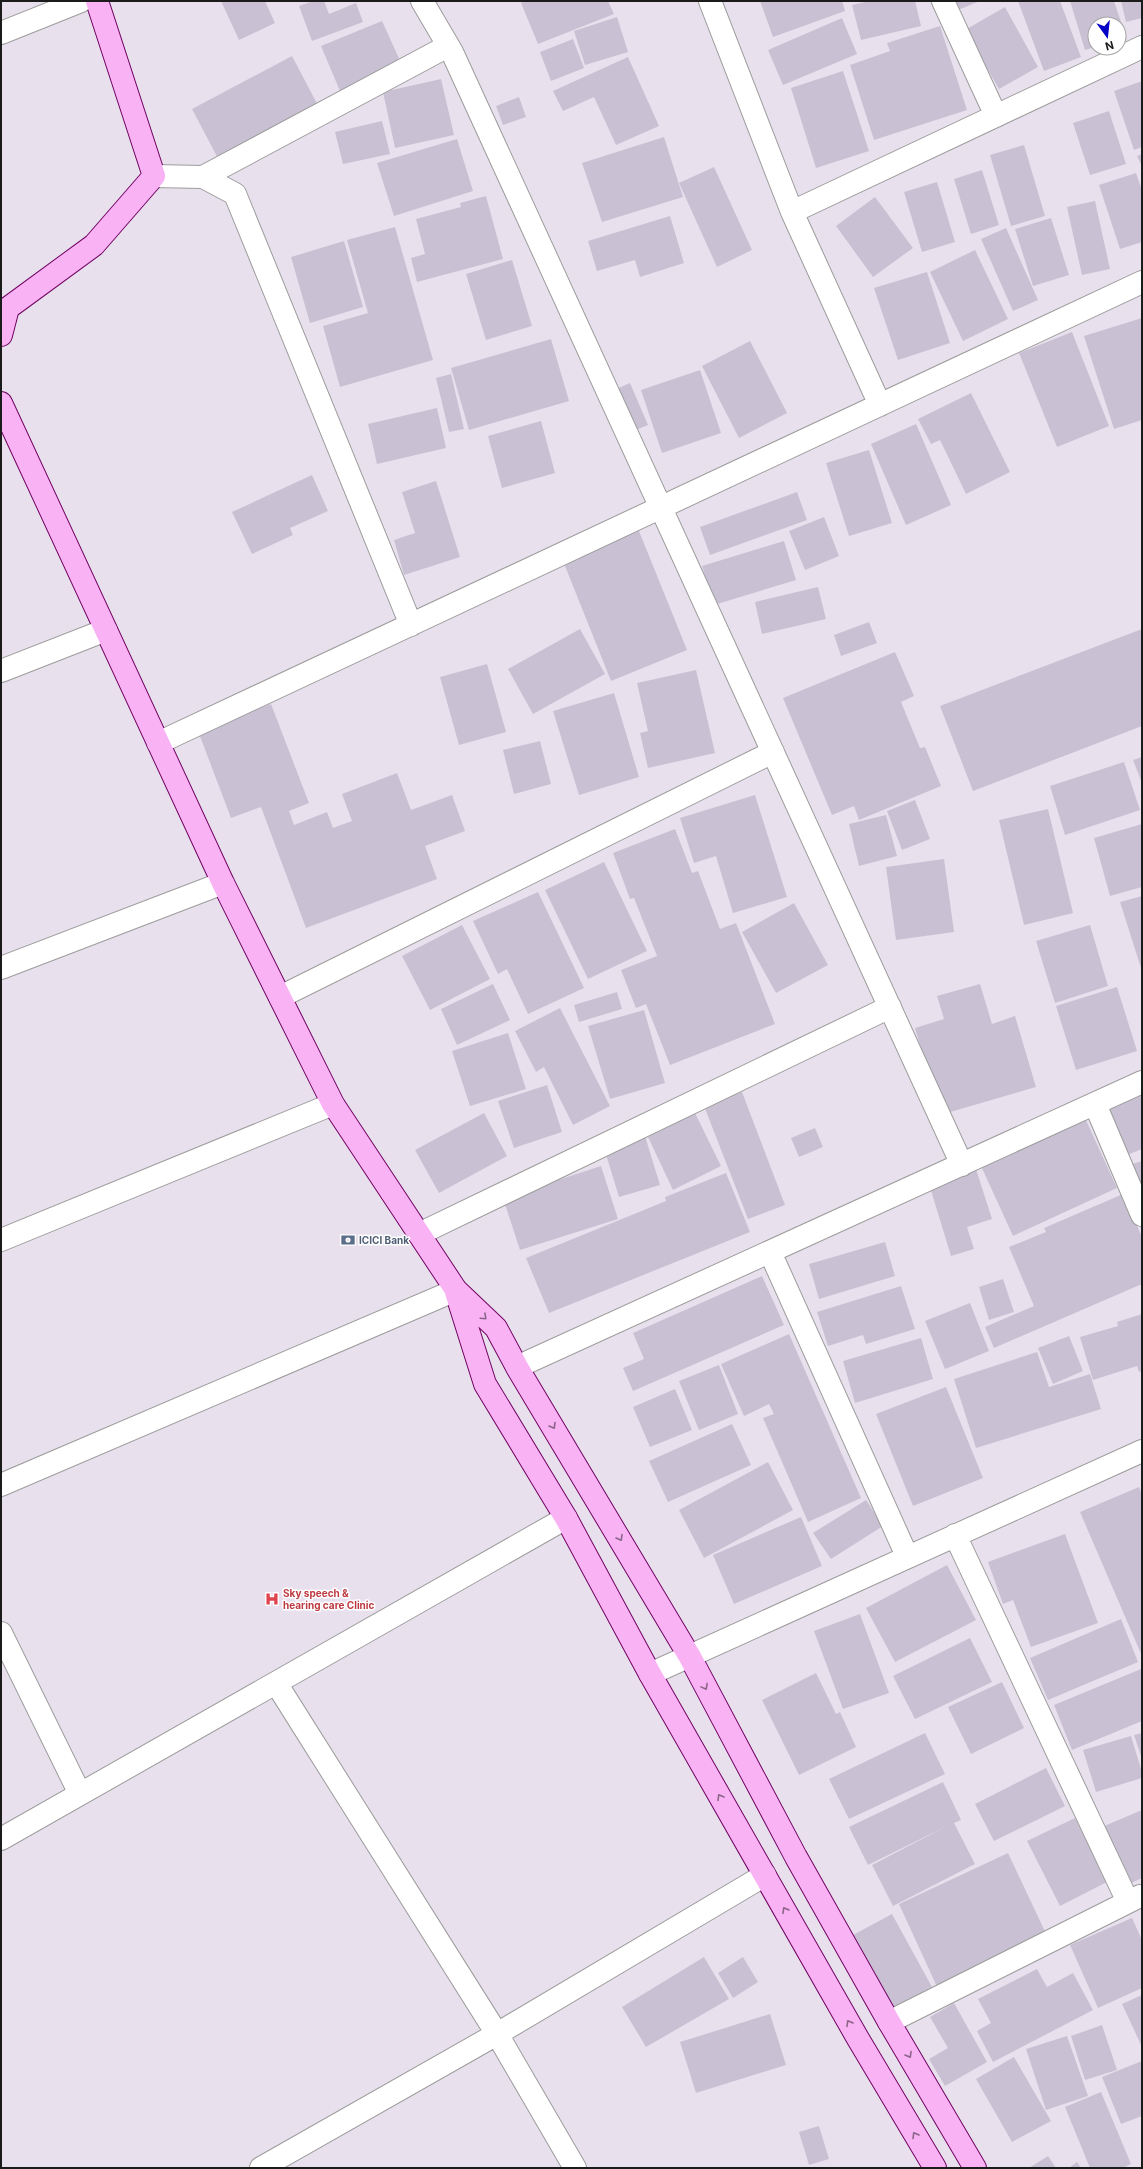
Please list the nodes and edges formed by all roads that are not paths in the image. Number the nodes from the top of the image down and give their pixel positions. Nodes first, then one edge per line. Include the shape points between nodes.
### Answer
1 (81, 1) edge
2 (97, 1) edge
3 (422, 1) edge
4 (710, 1) edge
5 (943, 1) edge
6 (1, 33) edge
7 (448, 46) junction
8 (1142, 47) edge
9 (996, 116) junction
10 (154, 176) junction
11 (203, 177) junction
12 (792, 212) junction
13 (1142, 282) edge
14 (5, 310) edge
15 (1, 335) edge
16 (1, 403) edge
17 (880, 405) junction
18 (661, 507) junction
19 (411, 625) junction
20 (106, 630) junction
21 (1, 671) edge
22 (158, 742) junction
23 (773, 752) junction
24 (223, 883) junction
25 (1, 968) edge
26 (280, 997) junction
27 (890, 1007) junction
28 (1142, 1082) edge
29 (333, 1104) junction
30 (1094, 1104) junction
31 (962, 1165) junction
32 (1142, 1215) edge
33 (419, 1234) junction
34 (1, 1240) edge
35 (770, 1252) junction
36 (456, 1290) junction
37 (517, 1367) junction
38 (1142, 1451) edge
39 (1, 1485) edge
40 (566, 1518) junction
41 (955, 1535) junction
42 (907, 1556) junction
43 (1, 1633) edge
44 (690, 1658) junction
45 (650, 1674) junction
46 (276, 1683) junction
47 (80, 1794) junction
48 (1, 1839) edge
49 (765, 1874) junction
50 (1135, 1899) edge
51 (889, 2022) junction
52 (497, 2034) junction
53 (261, 2168) edge
54 (575, 2168) edge
55 (935, 2168) edge
56 (975, 2168) edge

1 - 6 street
2 - 10 street
3 - 7 street
4 - 12 street
5 - 9 street
7 - 11 street
7 - 18 street
8 - 9 street
9 - 12 street
10 - 11 street
10 - 14 street via 94,245
11 - 19 street via 235,194
12 - 17 street
13 - 17 street
14 - 15 street
16 - 20 street
17 - 18 street
18 - 19 street
18 - 23 street
19 - 22 street
20 - 21 street
20 - 22 street
22 - 24 street
23 - 26 street
23 - 27 street
24 - 25 street
24 - 26 street
26 - 29 street
27 - 31 street
27 - 33 street
28 - 30 street
29 - 33 street
29 - 34 street
30 - 31 street
30 - 32 street
31 - 35 street
33 - 36 street
35 - 37 street
35 - 42 street
36 -> 37 street via 496,1328
36 - 39 street
36 - 40 street via 485,1384
37 -> 44 street
38 - 41 street
40 - 45 street
40 - 46 street
41 - 42 street
41 - 50 street
42 - 44 street
43 - 47 street
44 - 45 street
44 -> 51 street via 796,1857
49 -> 45 street
46 - 47 street
46 - 52 street
47 - 48 street
49 - 52 street
55 -> 49 street
50 - 51 street
51 -> 56 street
52 - 53 street
52 - 54 street

